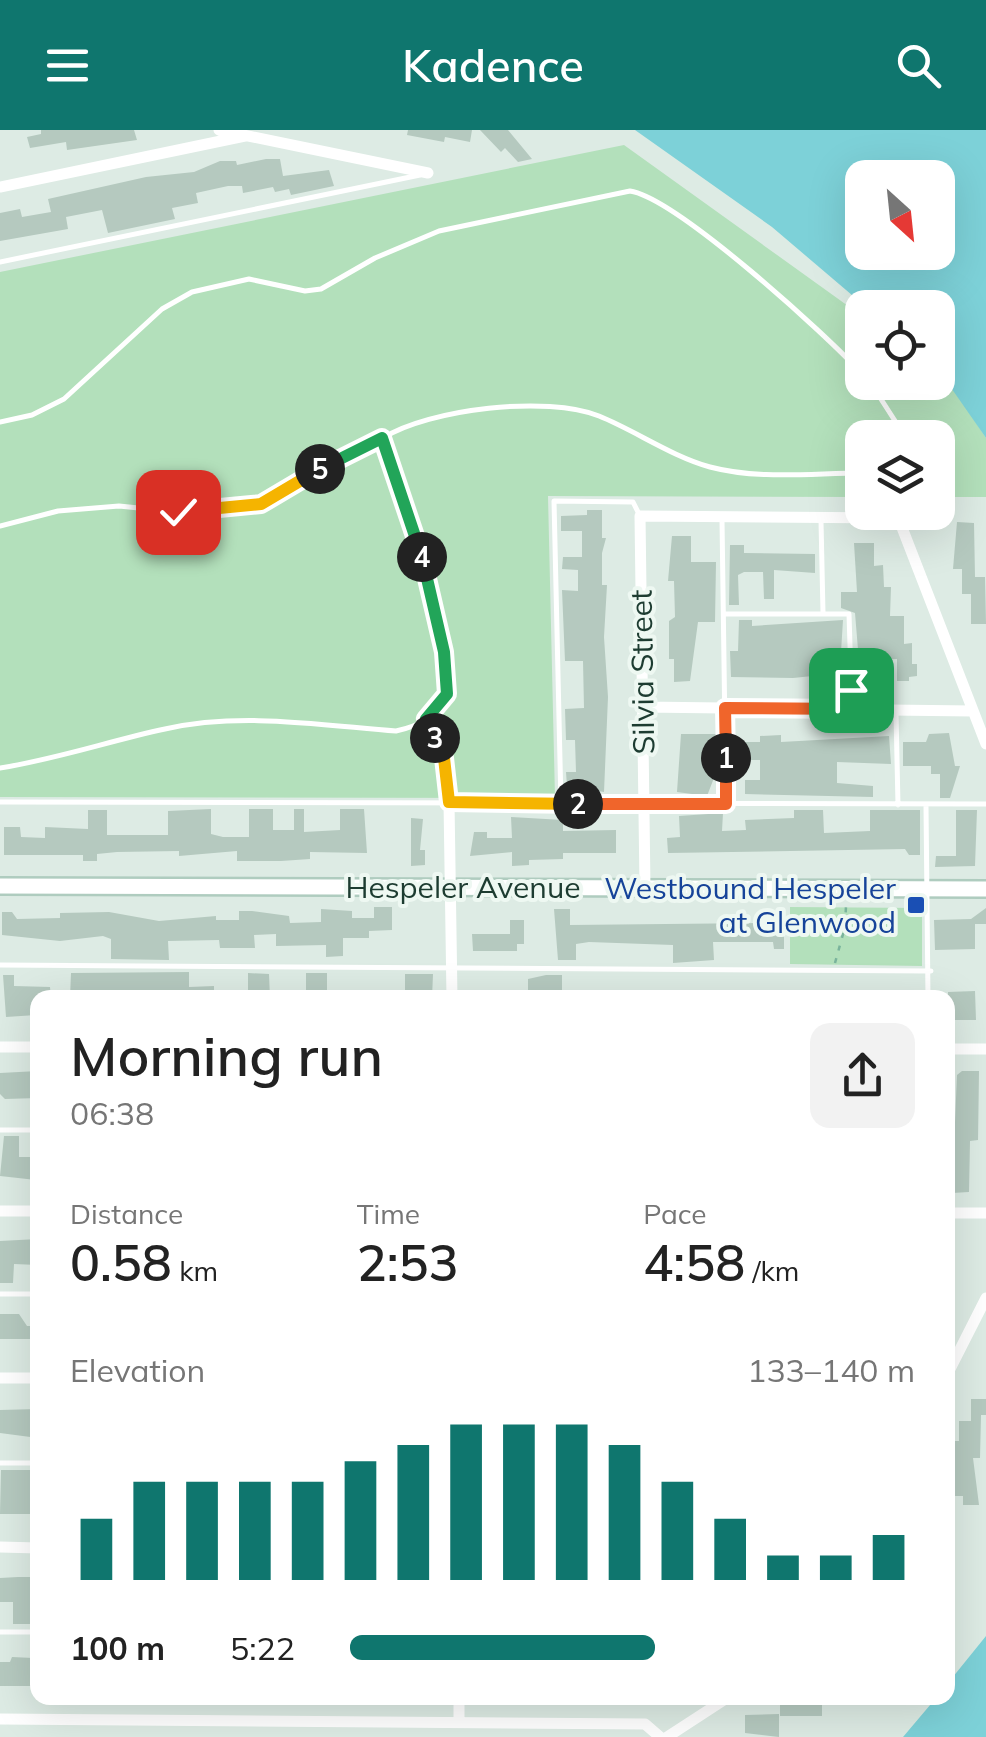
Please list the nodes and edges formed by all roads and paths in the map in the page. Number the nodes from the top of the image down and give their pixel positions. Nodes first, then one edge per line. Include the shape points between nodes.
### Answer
1 (220, 130) edge
2 (246, 136) junction
3 (428, 173) joint
4 (0, 188) edge
5 (0, 262) edge
6 (845, 357) edge
7 (0, 422) edge
8 (382, 438) junction
9 (845, 472) edge
10 (640, 516) junction
11 (722, 517) junction
12 (821, 518) junction
13 (0, 526) edge
14 (823, 613) junction
15 (724, 614) junction
16 (643, 706) junction
17 (725, 708) junction
18 (852, 709) junction
19 (896, 710) junction
20 (973, 711) junction
21 (426, 719) junction
22 (986, 744) edge
23 (0, 768) edge
24 (0, 802) edge
25 (449, 802) junction
26 (561, 804) junction
27 (644, 804) junction
28 (726, 804) junction
29 (926, 804) junction
30 (986, 804) edge
31 (898, 805) junction
32 (0, 886) edge
33 (450, 887) junction
34 (645, 887) junction
35 (930, 889) junction
36 (986, 889) edge
37 (846, 906) dead end
38 (0, 964) edge
39 (451, 967) junction
40 (835, 970) junction
41 (930, 971) junction
42 (452, 990) edge
43 (929, 990) edge
44 (0, 1046) edge
45 (30, 1047) edge
46 (955, 1048) edge
47 (986, 1049) edge
48 (0, 1130) edge
49 (30, 1130) edge
50 (0, 1210) edge
51 (30, 1211) edge
52 (955, 1213) edge
53 (986, 1213) edge
54 (0, 1294) edge
55 (30, 1294) edge
56 (986, 1298) edge
57 (955, 1359) edge
58 (0, 1378) edge
59 (30, 1378) edge
60 (0, 1462) edge
61 (30, 1462) edge
62 (0, 1548) edge
63 (30, 1548) edge
64 (0, 1632) edge
65 (30, 1632) edge
66 (459, 1705) edge
67 (716, 1705) edge
68 (0, 1719) edge
69 (459, 1722) junction
70 (664, 1737) edge

1 - 2 street
2 - 3 street
2 - 4 street
3 - 5 lane
6 - 7 lane via 736,260 652,198 630,191 439,231 320,288 249,279 192,292 162,309 64,400
8 - 9 lane via 423,421 540,404 594,414 707,466 748,474
8 - 13 lane via 282,494 239,508 178,512 118,506 58,511
8 - 21 lane via 416,531 444,652 447,694
10 - 11 street
10 - 16 street, Silvia Street
10 - 26 lane via 633,502 554,502
11 - 12 street
11 - 15 lane
12 - 14 lane
12 - 20 street via 893,518 901,525
14 - 15 lane
14 - 18 lane via 849,614
15 - 17 lane
16 - 17 street
16 - 27 street, Silvia Street
17 - 18 street
17 - 28 lane
18 - 19 street
19 - 20 street
19 - 31 lane
20 - 22 street
21 - 23 lane via 396,731 257,720 167,728 66,758
21 - 25 path via 444,758
24 - 25 lane
25 - 26 lane
25 - 33 street
26 - 27 lane
27 - 28 lane
27 - 34 street, Silvia Street
28 - 31 lane
29 - 30 lane
29 - 31 lane
29 - 35 lane
32 - 33 main road, Hespeler Avenue
33 - 34 main road, Hespeler Avenue
33 - 39 street
34 - 35 main road, Hespeler Avenue
35 - 36 main road, Hespeler Avenue
35 - 41 lane
37 - 40 path
38 - 39 lane
39 - 40 lane
39 - 42 street
40 - 41 lane
41 - 43 lane
44 - 45 street
46 - 47 street
48 - 49 lane
50 - 51 street
52 - 53 street
54 - 55 lane
56 - 57 street
58 - 59 street
60 - 61 lane
62 - 63 street
64 - 65 lane
66 - 69 street
67 - 70 street
68 - 69 street
69 - 70 street via 645,1724

